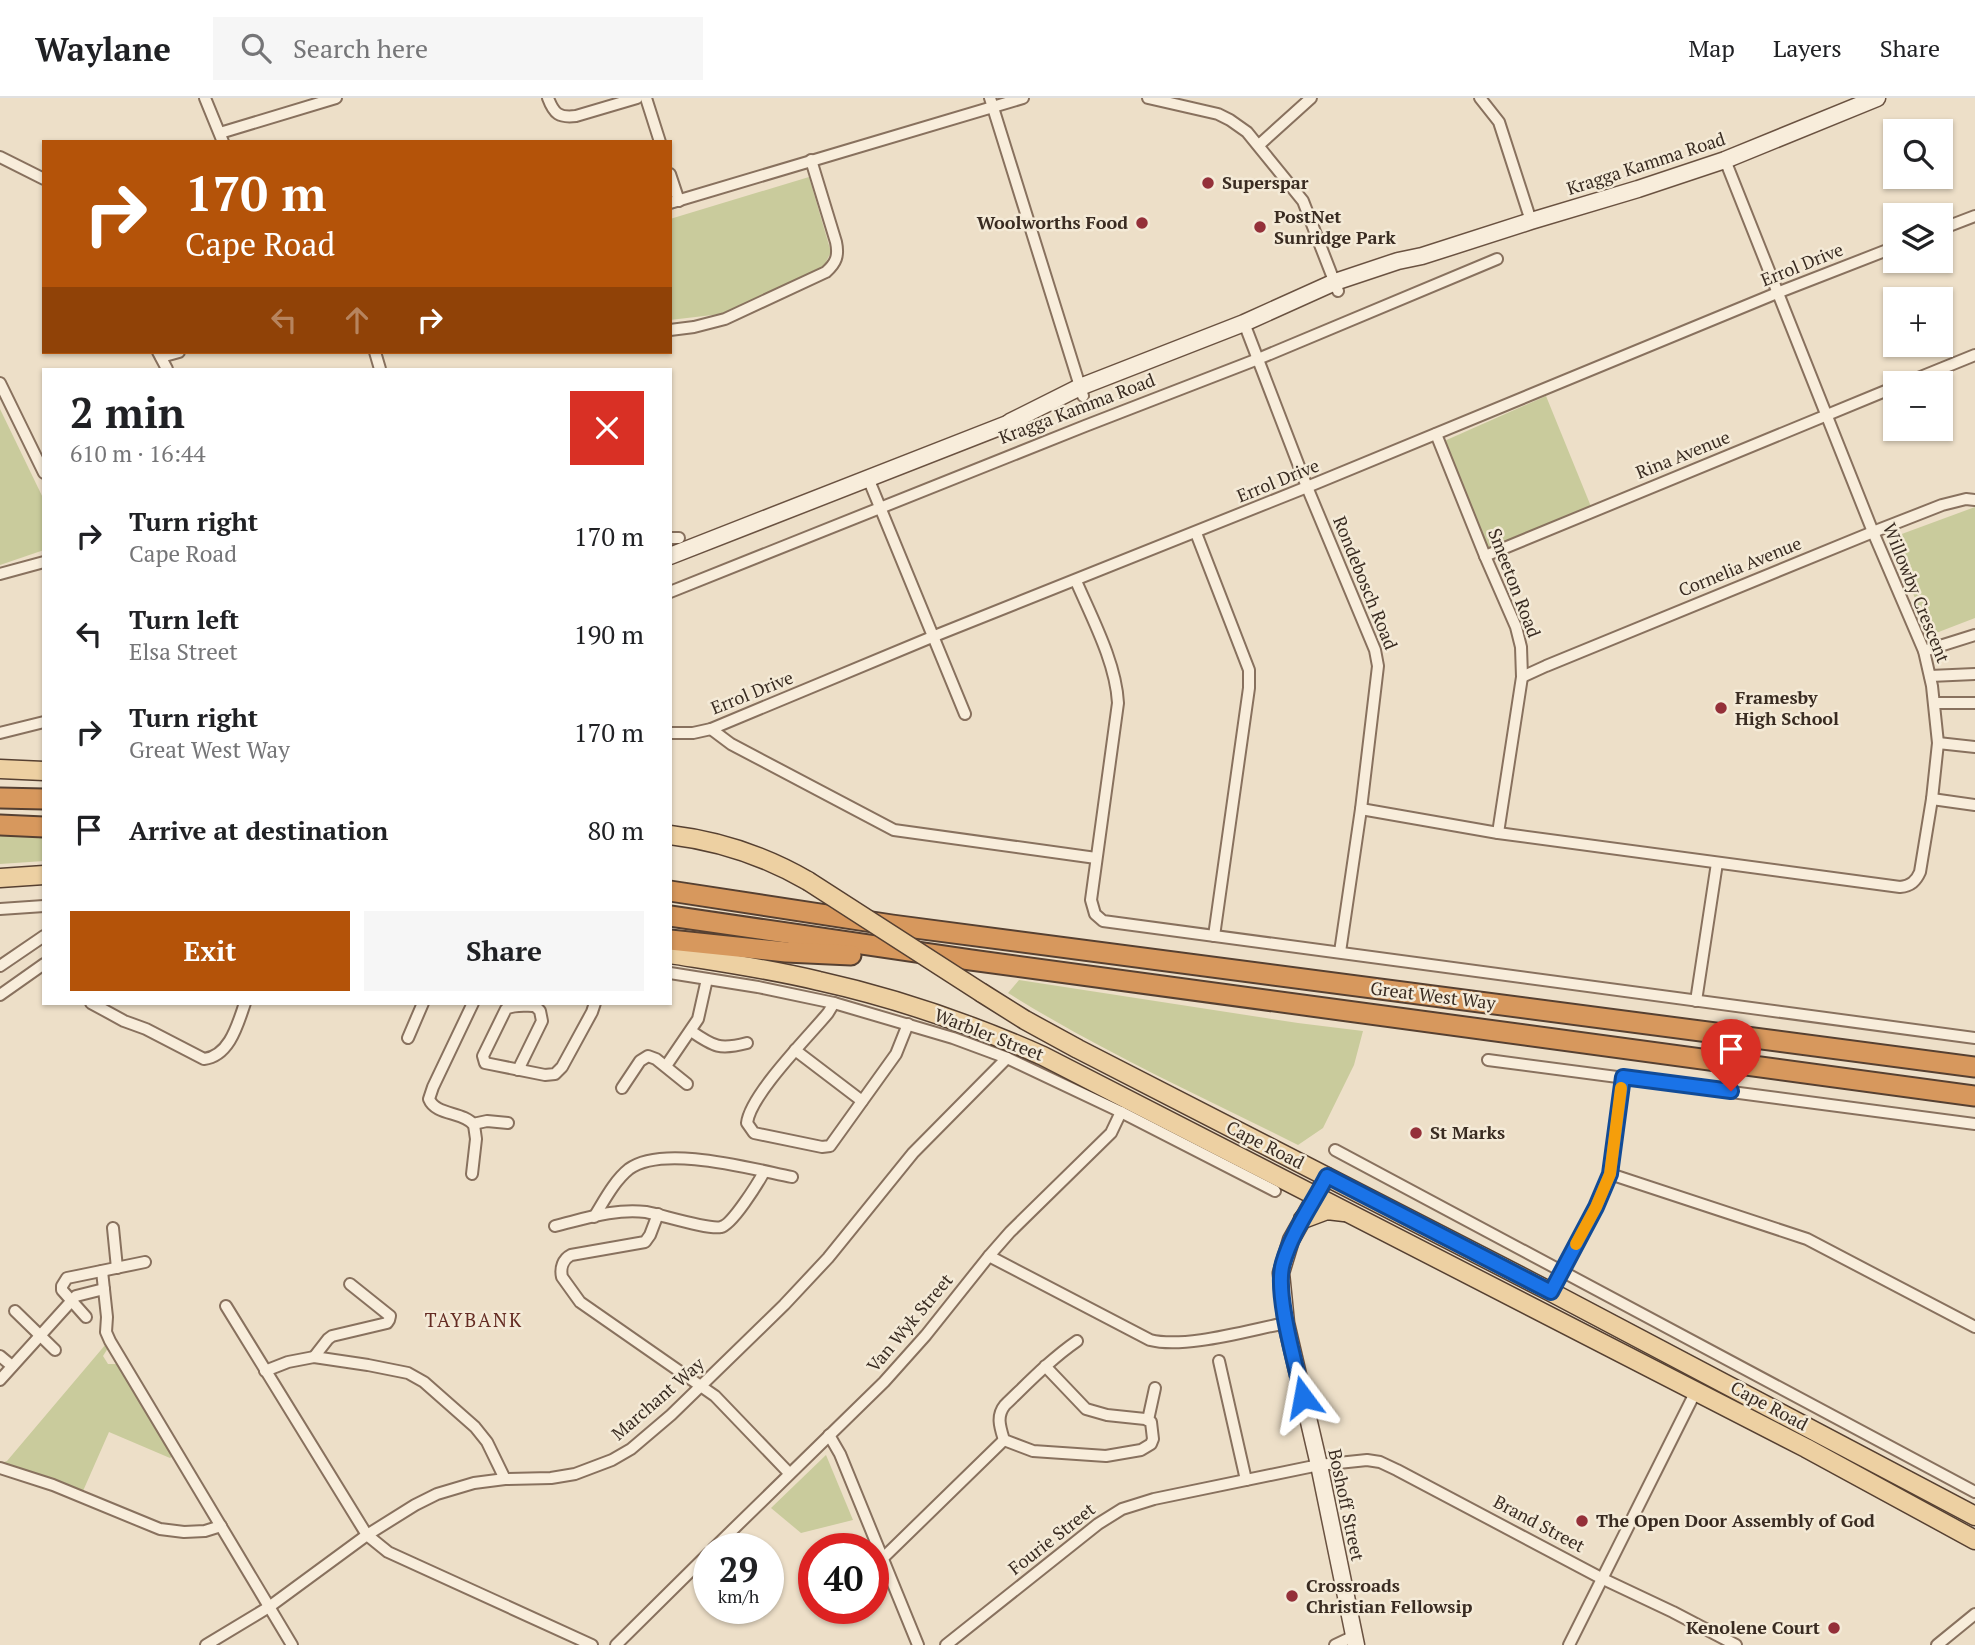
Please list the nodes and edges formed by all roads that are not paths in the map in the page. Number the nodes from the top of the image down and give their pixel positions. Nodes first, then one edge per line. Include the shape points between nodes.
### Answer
1 (205, 98) edge
2 (336, 98) edge
3 (548, 98) edge
4 (638, 98) edge
5 (646, 98) edge
6 (1023, 98) edge
7 (1148, 98) edge
8 (1311, 98) edge
9 (1480, 98) edge
10 (1874, 99) edge
11 (321, 100) edge
12 (992, 103) edge
13 (222, 137) edge
14 (659, 140) edge
15 (1259, 145) junction
16 (0, 157) edge
17 (811, 160) junction
18 (1724, 160) junction
19 (42, 177) edge
20 (674, 202) edge
21 (1975, 216) edge
22 (1531, 221) junction
23 (1953, 224) edge
24 (1883, 252) edge
25 (1497, 259) dead end
26 (1337, 287) junction
27 (1777, 293) junction
28 (1245, 327) junction
29 (672, 330) edge
30 (1975, 355) edge
31 (1258, 359) junction
32 (1936, 371) edge
33 (0, 383) edge
34 (1082, 391) junction
35 (1883, 392) edge
36 (1827, 415) junction
37 (1436, 434) junction
38 (42, 469) edge
39 (868, 478) junction
40 (1307, 488) junction
41 (1975, 500) edge
42 (879, 508) junction
43 (1873, 531) junction
44 (1196, 533) junction
45 (674, 548) edge
46 (1485, 556) junction
47 (42, 563) edge
48 (0, 574) edge
49 (1076, 581) junction
50 (672, 591) edge
51 (1975, 635) edge
52 (932, 637) junction
53 (1924, 651) junction
54 (1975, 674) edge
55 (1930, 676) junction
56 (1522, 677) junction
57 (1935, 703) junction
58 (1975, 703) edge
59 (965, 714) dead end
60 (42, 723) edge
61 (711, 729) junction
62 (0, 733) edge
63 (672, 733) edge
64 (1938, 743) junction
65 (1975, 747) edge
66 (42, 762) edge
67 (0, 767) edge
68 (42, 771) edge
69 (0, 797) edge
70 (42, 799) edge
71 (1932, 799) junction
72 (1975, 805) edge
73 (1361, 809) junction
74 (0, 825) edge
75 (42, 827) edge
76 (1498, 833) junction
77 (672, 835) edge
78 (1096, 858) junction
79 (1717, 863) junction
80 (42, 875) edge
81 (0, 878) edge
82 (672, 881) edge
83 (672, 891) edge
84 (42, 906) edge
85 (0, 909) edge
86 (672, 916) edge
87 (892, 925) junction
88 (1214, 936) junction
89 (42, 937) edge
90 (672, 940) edge
91 (1340, 952) junction
92 (672, 954) edge
93 (971, 960) junction
94 (42, 965) edge
95 (0, 966) edge
96 (672, 974) edge
97 (707, 979) junction
98 (0, 995) edge
99 (1696, 1001) junction
100 (834, 1003) junction
101 (95, 1005) edge
102 (244, 1005) edge
103 (422, 1005) edge
104 (472, 1005) edge
105 (517, 1005) edge
106 (536, 1005) edge
107 (594, 1005) edge
108 (908, 1024) junction
109 (691, 1031) junction
110 (408, 1038) dead end
111 (1975, 1038) edge
112 (747, 1043) dead end
113 (795, 1050) junction
114 (1007, 1058) junction
115 (1488, 1060) dead end
116 (666, 1066) junction
117 (1975, 1067) edge
118 (517, 1070) junction
119 (1623, 1077) junction
120 (687, 1084) dead end
121 (622, 1088) dead end
122 (1975, 1096) edge
123 (862, 1101) junction
124 (1121, 1112) junction
125 (508, 1123) dead end
126 (473, 1124) junction
127 (1975, 1124) edge
128 (1335, 1150) dead end
129 (764, 1172) junction
130 (472, 1174) dead end
131 (1610, 1174) junction
132 (1327, 1176) junction
133 (792, 1177) dead end
134 (1296, 1184) junction
135 (1275, 1191) dead end
136 (1317, 1195) junction
137 (658, 1214) junction
138 (1354, 1214) junction
139 (594, 1217) junction
140 (1301, 1222) junction
141 (555, 1226) dead end
142 (113, 1228) dead end
143 (989, 1256) junction
144 (145, 1262) dead end
145 (117, 1268) junction
146 (102, 1271) junction
147 (1562, 1271) junction
148 (350, 1284) dead end
149 (104, 1289) junction
150 (1551, 1292) junction
151 (72, 1300) junction
152 (226, 1307) dead end
153 (15, 1311) dead end
154 (86, 1317) dead end
155 (1286, 1323) junction
156 (1975, 1327) edge
157 (40, 1335) junction
158 (1077, 1341) dead end
159 (55, 1350) dead end
160 (0, 1356) edge
161 (314, 1357) junction
162 (1219, 1361) dead end
163 (12, 1366) junction
164 (1045, 1366) junction
165 (265, 1371) junction
166 (0, 1380) edge
167 (701, 1385) junction
168 (1155, 1388) dead end
169 (1696, 1391) junction
170 (1148, 1420) junction
171 (829, 1435) junction
172 (1004, 1440) junction
173 (1319, 1465) junction
174 (0, 1468) edge
175 (789, 1473) junction
176 (505, 1479) junction
177 (1245, 1480) junction
178 (1975, 1492) edge
179 (1975, 1516) edge
180 (221, 1526) junction
181 (729, 1533) edge
182 (872, 1533) edge
183 (367, 1535) junction
184 (1975, 1540) edge
185 (889, 1552) edge
186 (693, 1569) edge
187 (889, 1573) edge
188 (1601, 1578) junction
189 (269, 1607) junction
190 (1975, 1614) edge
191 (1355, 1640) edge
192 (206, 1645) edge
193 (292, 1645) edge
194 (592, 1645) edge
195 (616, 1645) edge
196 (918, 1645) edge
197 (946, 1645) edge
198 (1335, 1645) edge
199 (1569, 1645) edge
200 (1736, 1645) edge
201 (1937, 1645) edge

1 - 13 street
2 - 11 street
3 - 4 street via 556,113 568,117
5 - 14 street
6 - 12 street
7 - 15 street via 1219,114 1242,127
8 - 15 street
9 - 22 street via 1499,122
10 - 18 main road, Kragga Kamma Road
11 - 13 street
12 - 17 street
12 - 34 street
15 - 26 street via 1303,201
16 - 19 street
17 - 20 street
17 - 29 street via 836,242 838,255 833,266 725,318
18 - 22 main road, Kragga Kamma Road
18 - 27 street, Willowby Crescent
21 - 23 street
22 - 26 main road, Kragga Kamma Road via 1398,261
24 - 27 street, Errol Drive
25 - 31 street, Kragga Kamma Road
26 - 28 main road, Kragga Kamma Road
27 - 36 street, Willowby Crescent
27 - 37 street, Errol Drive
28 - 31 street, Rondebosch Road
28 - 34 main road, Kragga Kamma Road
30 - 32 street
31 - 40 street, Rondebosch Road
31 - 42 street, Kragga Kamma Road
33 - 38 street
34 - 39 main road, Kragga Kamma Road
35 - 36 street, Rina Avenue
36 - 43 street, Willowby Crescent
36 - 46 street, Rina Avenue
37 - 40 street, Errol Drive
37 - 46 street, Smeeton Road
39 - 42 street
39 - 45 main road, Kragga Kamma Road
40 - 44 street, Errol Drive
40 - 73 street, Rondebosch Road via 1378,666
41 - 43 street, Cornelia Avenue via 1942,505
42 - 50 street, Kragga Kamma Road
42 - 52 street
43 - 53 street, Willowby Crescent
43 - 56 street, Cornelia Avenue
44 - 49 street, Errol Drive
44 - 88 street via 1249,670
46 - 56 street, Smeeton Road via 1516,627
47 - 48 street
49 - 52 street, Errol Drive
49 - 78 street via 1104,649 1118,703
51 - 53 street
52 - 59 street
52 - 61 street, Errol Drive
53 - 55 street, Willowby Crescent
54 - 55 street
55 - 57 street, Willowby Crescent
56 - 76 street, Smeeton Road
57 - 58 street
57 - 64 street, Willowby Crescent
60 - 62 street
61 - 63 street, Errol Drive
61 - 78 street via 894,830
64 - 65 street
64 - 71 street, Willowby Crescent
66 - 67 main road
67 - 68 main road
69 - 70 highway
71 - 72 street
71 - 79 street, Willowby Crescent via 1920,872 1906,887
73 - 76 street, Willowby Crescent
73 - 91 street, Rondebosch Road
74 - 75 highway
76 - 79 street, Willowby Crescent
77 - 132 main road, Cape Road, bridge via 713,842 778,865 1025,1020
78 - 88 street, Great West Way via 1091,900 1103,921
79 - 99 street
80 - 81 main road
82 - 87 highway
83 - 87 highway
84 - 85 street
86 - 93 highway
87 - 117 highway, Great West Way
88 - 91 street, Great West Way
89 - 95 street
90 - 93 highway via 786,952
91 - 99 street, Great West Way
92 - 134 main road, Cape Road via 821,981 963,1023 1054,1061
93 - 122 highway, Great West Way
94 - 98 street
96 - 97 street, Warbler Street
97 - 100 street, Warbler Street
97 - 109 street
99 - 111 street, Great West Way
100 - 108 street, Warbler Street
100 - 113 street
101 - 102 street via 204,1059 228,1043
103 - 110 street
104 - 126 street via 429,1099 434,1106
105 - 118 street via 506,1009 483,1056 488,1065
106 - 118 street via 542,1021
107 - 118 street via 558,1072 545,1075
108 - 114 street, Warbler Street
108 - 123 street via 899,1049
109 - 112 street via 715,1046
109 - 116 street
113 - 123 street
113 - 123 street via 750,1112 747,1123 754,1133 826,1147
114 - 124 street, Warbler Street
114 - 167 street, Marchant Way via 913,1153 828,1258
115 - 119 street
116 - 120 street
116 - 121 street via 652,1056 644,1057
119 - 127 street
119 - 131 street
124 - 135 street, Warbler Street
124 - 143 street, Van Wyk Street via 1111,1133
125 - 126 street
126 - 130 street
128 - 147 street, Cape Road
129 - 133 street
129 - 137 street via 726,1226 711,1227
129 - 139 street via 706,1161 651,1160 628,1170
131 - 147 street
131 - 156 street via 1807,1239
132 - 136 main road, Boshoff Street
132 - 150 main road, Cape Road
134 - 136 main road, Cape Road
134 - 140 main road
136 - 138 main road, Cape Road
136 - 140 main road, Boshoff Street
137 - 139 street via 630,1211
137 - 167 street via 645,1242 567,1257 562,1277 580,1302
138 - 140 main road via 1327,1210
138 - 169 main road, Cape Road
139 - 141 street
140 - 155 main road, Boshoff Street via 1281,1273
142 - 145 street
143 - 155 street via 1161,1343 1190,1342
143 - 171 street, Van Wyk Street via 919,1344
144 - 145 street
145 - 146 street
146 - 149 street
146 - 151 street via 67,1278 62,1290
147 - 150 street
147 - 178 street, Cape Road
148 - 161 street via 390,1316 389,1320 332,1336
149 - 151 street
149 - 180 street via 110,1341
150 - 179 main road, Cape Road
151 - 154 street
151 - 157 street
152 - 165 street
153 - 157 street
155 - 173 main road, Boshoff Street
157 - 159 street
157 - 163 street
158 - 164 street
160 - 163 street
161 - 165 street
161 - 176 street via 416,1377 482,1435
162 - 177 street
163 - 166 street
164 - 170 street via 1086,1409
164 - 172 street via 1002,1409 999,1418
165 - 183 street
167 - 175 street
167 - 176 street, Marchant Way via 648,1435 612,1460 575,1474
168 - 170 street
169 - 184 main road, Cape Road
169 - 188 street
170 - 172 street via 1153,1425 1151,1444 1106,1457 1033,1451
171 - 175 street, Van Wyk Street
171 - 182 street
172 - 185 street
173 - 177 street, Fourie Street
173 - 188 street, Brand Street via 1380,1462
173 - 191 main road, Boshoff Street
174 - 180 street via 160,1529 205,1531
175 - 181 street, Van Wyk Street
176 - 183 street, Marchant Way via 437,1494
177 - 197 street, Fourie Street via 1134,1504 1111,1514
180 - 189 street
183 - 189 street, Marchant Way
183 - 194 street via 388,1552
186 - 195 street
187 - 196 street
188 - 199 street
188 - 200 street, Brand Street
189 - 192 street, Marchant Way
189 - 193 street
190 - 201 street
191 - 198 street

